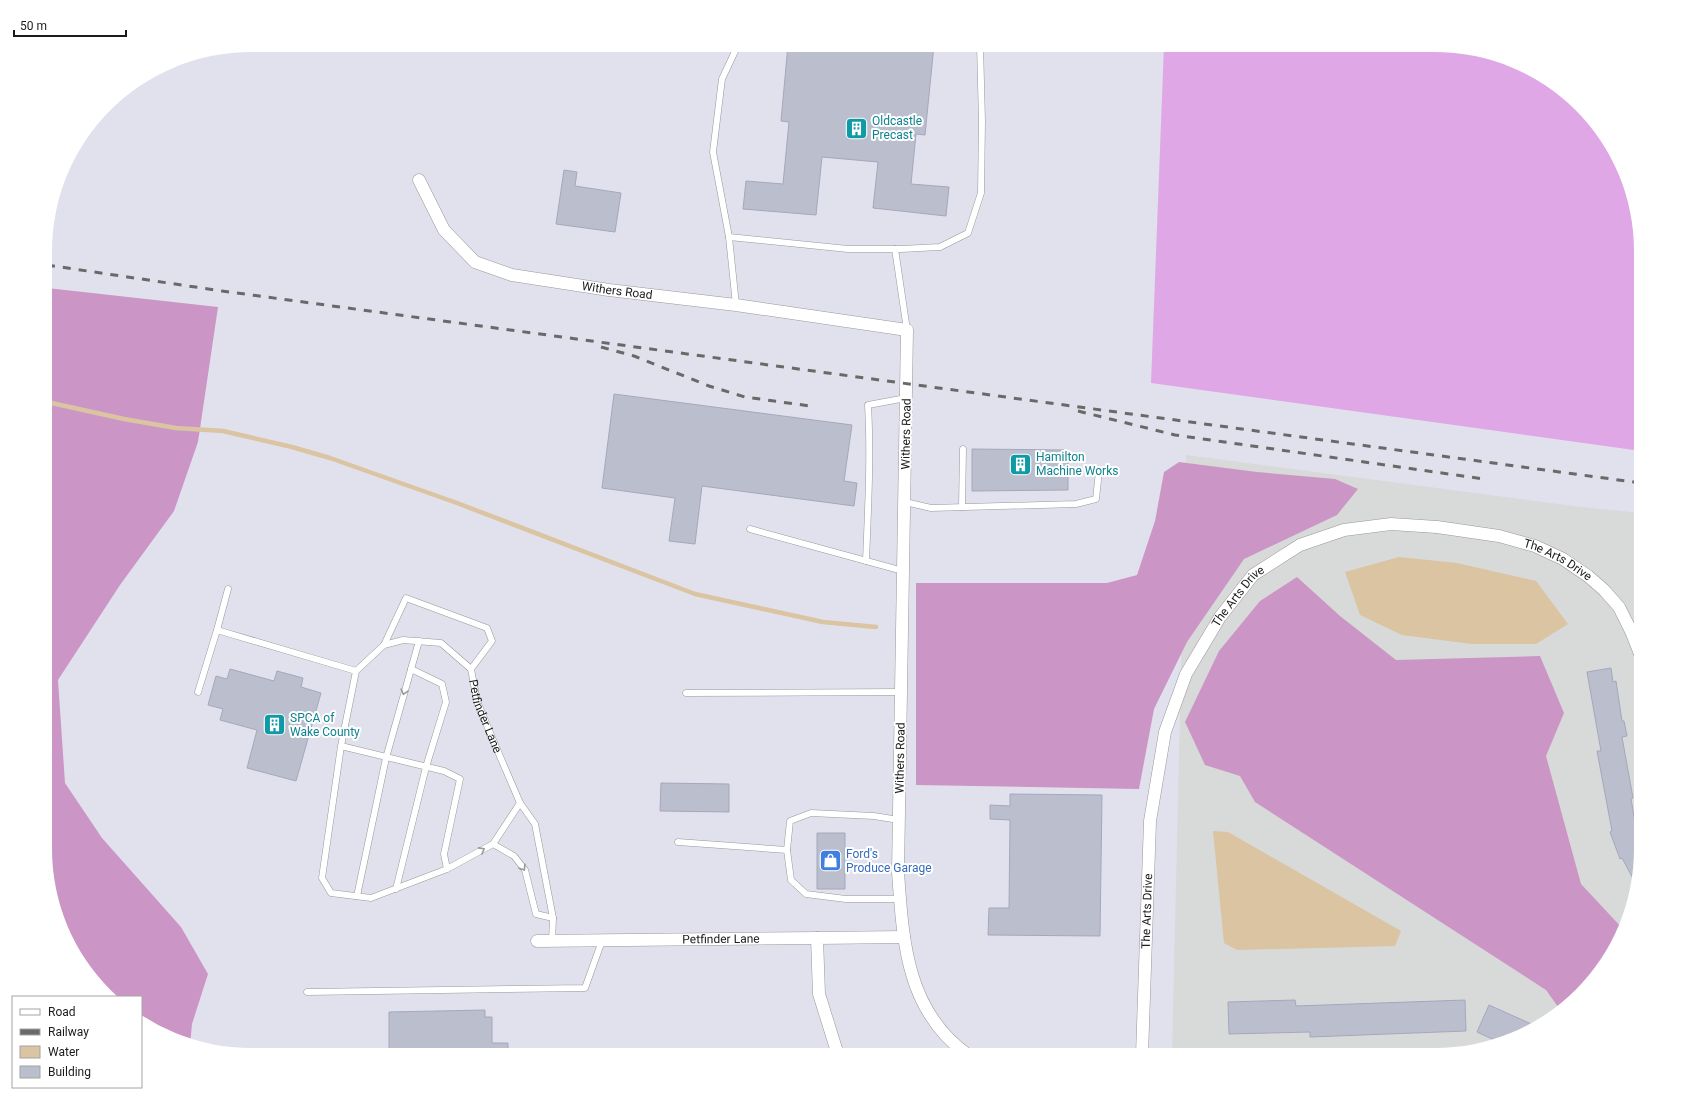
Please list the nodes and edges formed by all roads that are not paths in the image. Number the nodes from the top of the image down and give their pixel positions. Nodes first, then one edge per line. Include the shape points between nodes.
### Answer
1 (735, 52) edge
2 (980, 52) edge
3 (419, 180) dead end
4 (729, 237) junction
5 (895, 249) junction
6 (736, 305) junction
7 (907, 330) junction
8 (906, 398) junction
9 (963, 449) dead end
10 (1099, 471) dead end
11 (904, 502) junction
12 (962, 507) junction
13 (750, 529) dead end
14 (866, 561) junction
15 (903, 571) junction
16 (228, 589) dead end
17 (217, 630) junction
18 (1634, 638) edge
19 (419, 641) junction
20 (384, 645) junction
21 (411, 669) junction
22 (471, 669) junction
23 (356, 670) junction
24 (198, 692) dead end
25 (901, 692) junction
26 (686, 693) dead end
27 (341, 746) junction
28 (386, 758) junction
29 (426, 767) junction
30 (520, 803) junction
31 (899, 820) junction
32 (678, 842) dead end
33 (493, 844) junction
34 (787, 850) junction
35 (448, 869) junction
36 (396, 889) junction
37 (357, 896) junction
38 (900, 899) junction
39 (553, 918) junction
40 (904, 937) junction
41 (817, 938) junction
42 (537, 940) dead end
43 (552, 941) junction
44 (602, 941) junction
45 (307, 992) dead end
46 (836, 1048) edge
47 (961, 1048) edge
48 (1142, 1048) edge

1 - 4 lane via 722,79 713,152
2 - 5 lane via 981,193 968,233 940,247
3 - 6 street, Withers Road via 444,230 475,262 512,275
4 - 5 lane via 848,249
4 - 6 lane
5 - 7 lane
6 - 7 street, Withers Road
7 - 8 street, Withers Road
8 - 11 street, Withers Road
8 - 14 lane via 868,405 870,491
9 - 12 lane
10 - 12 lane via 1096,499 1076,504
11 - 12 lane via 931,508
11 - 15 street, Withers Road
13 - 14 lane
14 - 15 lane
15 - 25 street, Withers Road
16 - 17 lane
17 - 23 lane
17 - 24 lane
18 - 48 street, The Arts Drive via 1619,607 1598,585 1563,559 1535,546 1499,536 1437,527 1391,524 1344,530 1300,545 1254,575 1220,617 1186,674 1165,732 1150,821
19 - 20 lane, Petfinder Lane via 403,640
19 - 21 lane
19 - 22 lane, Petfinder Lane via 441,643
20 - 22 lane via 406,598 487,628 492,641
20 - 23 lane, Petfinder Lane
21 -> 28 lane
21 - 29 lane via 442,684 446,702
22 - 30 lane, Petfinder Lane via 477,701
23 - 27 lane
25 - 26 lane
25 - 31 street, Withers Road
27 - 28 lane
27 - 37 lane via 322,878 332,892
28 - 29 lane
28 - 37 lane
29 - 35 lane via 444,771 460,779 444,854
29 - 36 lane
30 - 33 lane
30 - 39 lane, Petfinder Lane via 535,824
31 - 34 lane via 811,812 790,821
31 - 38 street, Withers Road
32 - 34 lane
35 -> 33 lane
33 -> 39 lane via 514,856 526,870 536,914
34 - 38 lane via 791,880 806,894 846,899
35 - 36 lane
36 - 37 lane via 371,898
38 - 40 street, Withers Road
39 - 43 lane, Petfinder Lane
40 - 41 street, Petfinder Lane
40 - 47 street, Withers Road via 916,989 935,1023
41 - 44 street, Petfinder Lane
41 - 46 street via 819,994
42 - 43 street, Petfinder Lane
43 - 44 street, Petfinder Lane
44 - 45 lane via 585,988

